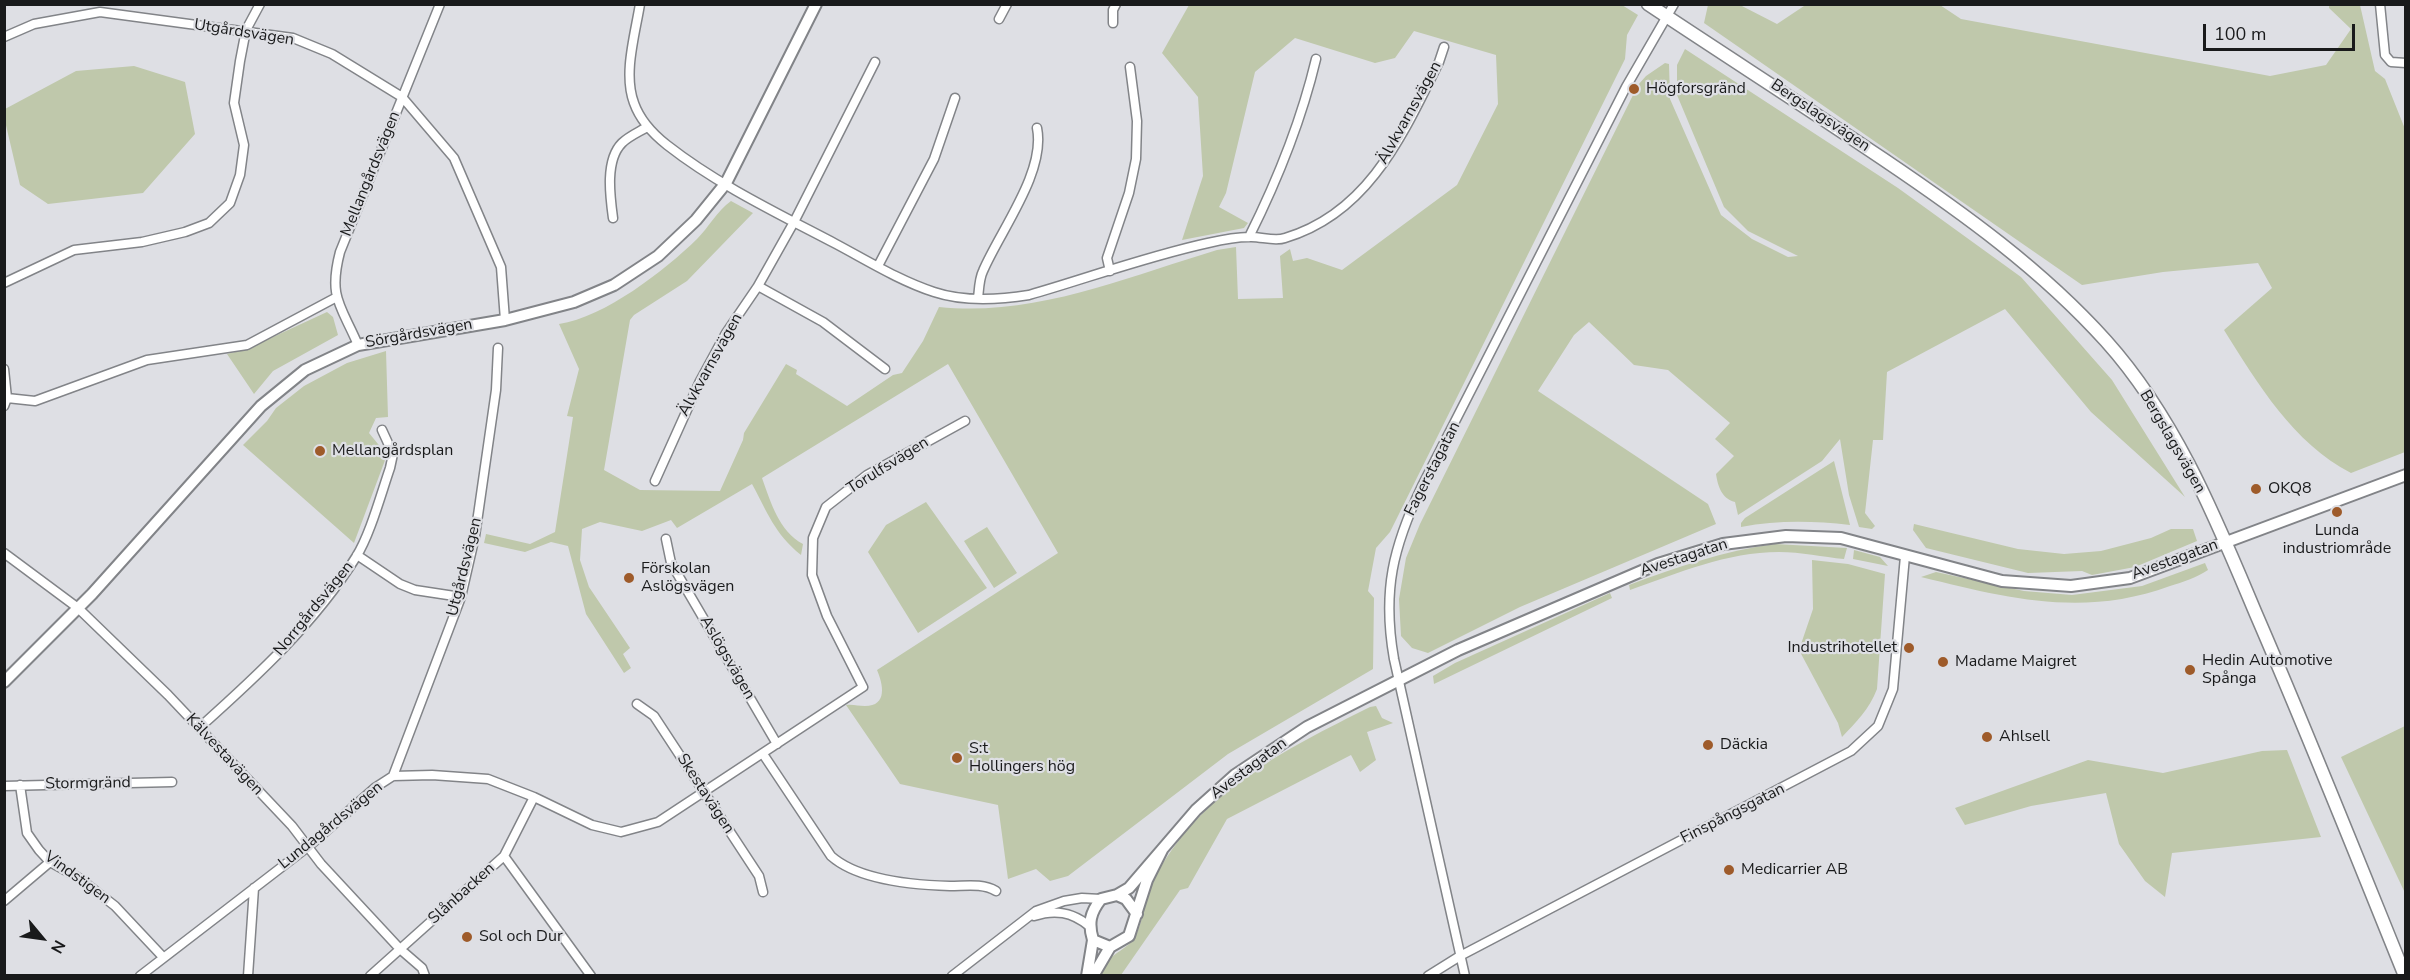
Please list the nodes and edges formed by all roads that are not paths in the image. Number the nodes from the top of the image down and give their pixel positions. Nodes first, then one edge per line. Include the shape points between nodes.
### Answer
1 (260, 4) edge
2 (440, 4) edge
3 (640, 4) edge
4 (816, 4) edge
5 (1007, 4) edge
6 (1116, 4) edge
7 (1648, 4) edge
8 (1674, 4) edge
9 (2380, 4) edge
10 (100, 8) edge
11 (1667, 17) junction
12 (999, 19) dead end
13 (1113, 23) dead end
14 (246, 30) junction
15 (4, 37) edge
16 (1444, 47) dead end
17 (1316, 59) dead end
18 (875, 62) dead end
19 (2402, 64) edge
20 (1130, 67) dead end
21 (402, 98) junction
22 (955, 98) dead end
23 (647, 127) junction
24 (1037, 128) dead end
25 (726, 183) junction
26 (613, 218) dead end
27 (794, 222) junction
28 (1249, 237) junction
29 (878, 266) junction
30 (1110, 271) junction
31 (4, 283) edge
32 (758, 286) junction
33 (335, 298) junction
34 (978, 299) junction
35 (506, 320) junction
36 (358, 345) junction
37 (498, 348) dead end
38 (4, 369) edge
39 (885, 369) dead end
40 (6, 402) edge
41 (965, 421) dead end
42 (382, 430) dead end
43 (2406, 475) edge
44 (655, 480) dead end
45 (666, 539) dead end
46 (2225, 543) junction
47 (4, 553) edge
48 (357, 555) junction
49 (1905, 556) junction
50 (461, 597) junction
51 (78, 608) junction
52 (1398, 680) junction
53 (4, 682) edge
54 (863, 687) joint
55 (637, 704) dead end
56 (199, 728) junction
57 (777, 744) junction
58 (763, 754) junction
59 (393, 776) junction
60 (172, 782) dead end
61 (20, 785) junction
62 (4, 786) edge
63 (702, 792) junction
64 (534, 796) junction
65 (309, 846) junction
66 (1162, 850) junction
67 (504, 856) junction
68 (50, 862) junction
69 (254, 888) junction
70 (996, 891) dead end
71 (763, 892) dead end
72 (1117, 895) junction
73 (1101, 899) junction
74 (4, 901) edge
75 (1137, 914) junction
76 (1028, 918) junction
77 (1089, 926) junction
78 (1093, 940) junction
79 (1110, 947) junction
80 (400, 949) junction
81 (162, 956) junction
82 (1460, 956) junction
83 (140, 975) edge
84 (248, 975) edge
85 (370, 975) edge
86 (425, 975) edge
87 (591, 975) edge
88 (952, 975) edge
89 (1087, 975) edge
90 (1093, 975) edge
91 (1428, 975) edge
92 (1465, 975) edge
93 (2405, 975) edge

1 - 14 street
2 - 21 street, Mellangårdsvägen
3 - 23 street, Älvkvarnsvägen via 629,76 633,103
4 - 25 street, Sörgårdsvägen
5 - 12 street
6 - 13 street
7 - 11 main road, Bergslagsvägen
8 - 11 street, Fagerstagatan
9 - 19 street via 2385,56
10 - 14 street, Utgårdsvägen
10 - 15 street, Utgårdsvägen via 34,24
11 - 46 main road, Bergslagsvägen via 1760,75 1958,210 2043,277 2107,342 2151,399 2192,470
11 - 52 street, Fagerstagatan via 1626,87 1408,517 1396,549 1389,588 1389,621
14 - 21 street, Utgårdsvägen via 293,38 332,54
14 - 31 street via 234,103 244,145 240,175 230,203 209,223 185,232 74,250
16 - 28 street, Älvkvarnsvägen via 1405,130 1368,186 1321,222 1283,239
17 - 28 street via 1285,162
18 - 27 street, Älvkvarnsvägen
20 - 30 street via 1137,121 1136,159 1130,193 1107,258
21 - 33 street, Mellangårdsvägen via 340,252 334,276
21 - 35 street, Utgårdsvägen via 454,158 477,207 501,267
22 - 29 street via 934,159
23 - 25 street, Älvkvarnsvägen via 668,146
23 - 26 street via 622,143 614,158 610,192
24 - 34 street via 1040,141 1026,186 981,273
25 - 27 street, Älvkvarnsvägen
25 - 35 street, Sörgårdsvägen via 671,244 624,279 574,302
27 - 29 street, Älvkvarnsvägen
27 - 32 street, Älvkvarnsvägen
28 - 30 street, Älvkvarnsvägen via 1209,243
29 - 34 street, Älvkvarnsvägen via 936,293
30 - 34 street, Älvkvarnsvägen via 1029,295
32 - 39 street via 823,322
32 - 44 street, Älvkvarnsvägen via 700,381
33 - 36 street, Mellangårdsvägen
33 - 40 street via 247,345 147,360 35,401
35 - 36 street, Sörgårdsvägen
36 - 51 street, Sörgårdsvägen via 305,370 261,406
37 - 50 street, Utgårdsvägen via 496,390 475,536
38 - 40 street
41 - 54 street, Torulfsvägen via 867,475 826,507 813,538 812,575 827,616
42 - 48 street, Norrgårdsvägen via 393,454
43 - 46 street, Avestagatan
45 - 57 street, Aslögsvägen via 671,563
46 - 49 street, Avestagatan via 2130,578 2071,586 2002,581
46 - 93 main road, Bergslagsvägen
47 - 51 street, Kälvestavägen
48 - 50 street via 400,584
48 - 56 street, Norrgårdsvägen via 279,653
49 - 52 street, Avestagatan via 1840,538 1786,536 1723,544 1658,564
49 - 82 street, Finspångsgatan via 1893,689 1878,726 1851,752
50 - 59 street, Utgårdsvägen
51 - 53 street, Sörgårdsvägen
51 - 56 street, Kälvestavägen
52 - 66 street, Avestagatan via 1306,727 1256,759 1196,810
52 - 82 street, Fagerstagatan
54 - 57 street, Lundagårdsvägen
55 - 63 street, Skestavägen via 654,716
56 - 65 street, Kälvestavägen
57 - 58 street, Lundagårdsvägen
58 - 63 street, Lundagårdsvägen
58 - 70 street via 831,856 842,866 856,873 948,886 987,886
59 - 64 street, Lundagårdsvägen via 488,779
59 - 65 street, Lundagårdsvägen
60 - 61 street, Stormgränd
61 - 62 street, Stormgränd
61 - 68 street, Vindstigen via 27,833
63 - 64 street, Lundagårdsvägen via 657,822 621,832 592,825
63 - 71 street, Skestavägen via 759,876
64 - 67 street, Slånbacken
65 - 69 street, Lundagårdsvägen
65 - 80 street, Kälvestavägen
66 - 72 street, Avestagatan via 1129,888
66 - 75 street, Avestagatan via 1147,880
67 - 80 street, Slånbacken
67 - 87 street
68 - 74 street
68 - 81 street, Vindstigen via 79,878 115,906
69 - 81 street, Lundagårdsvägen
69 - 84 street
72 - 73 street, Avestagatan
72 - 75 street via 1126,899
73 - 76 street, Avestagatan via 1064,901 1045,906
73 - 77 street
75 - 79 street, Avestagatan via 1129,936
76 - 77 street, Avestagatan via 1066,913
76 - 88 street, Avestagatan
77 - 78 street
78 - 79 street
78 - 89 street
79 - 90 street, Avestagatan
80 - 85 street, Slånbacken
80 - 86 street, Kälvestavägen
81 - 83 street, Lundagårdsvägen
82 - 91 street, Finspångsgatan
82 - 92 street, Fagerstagatan

